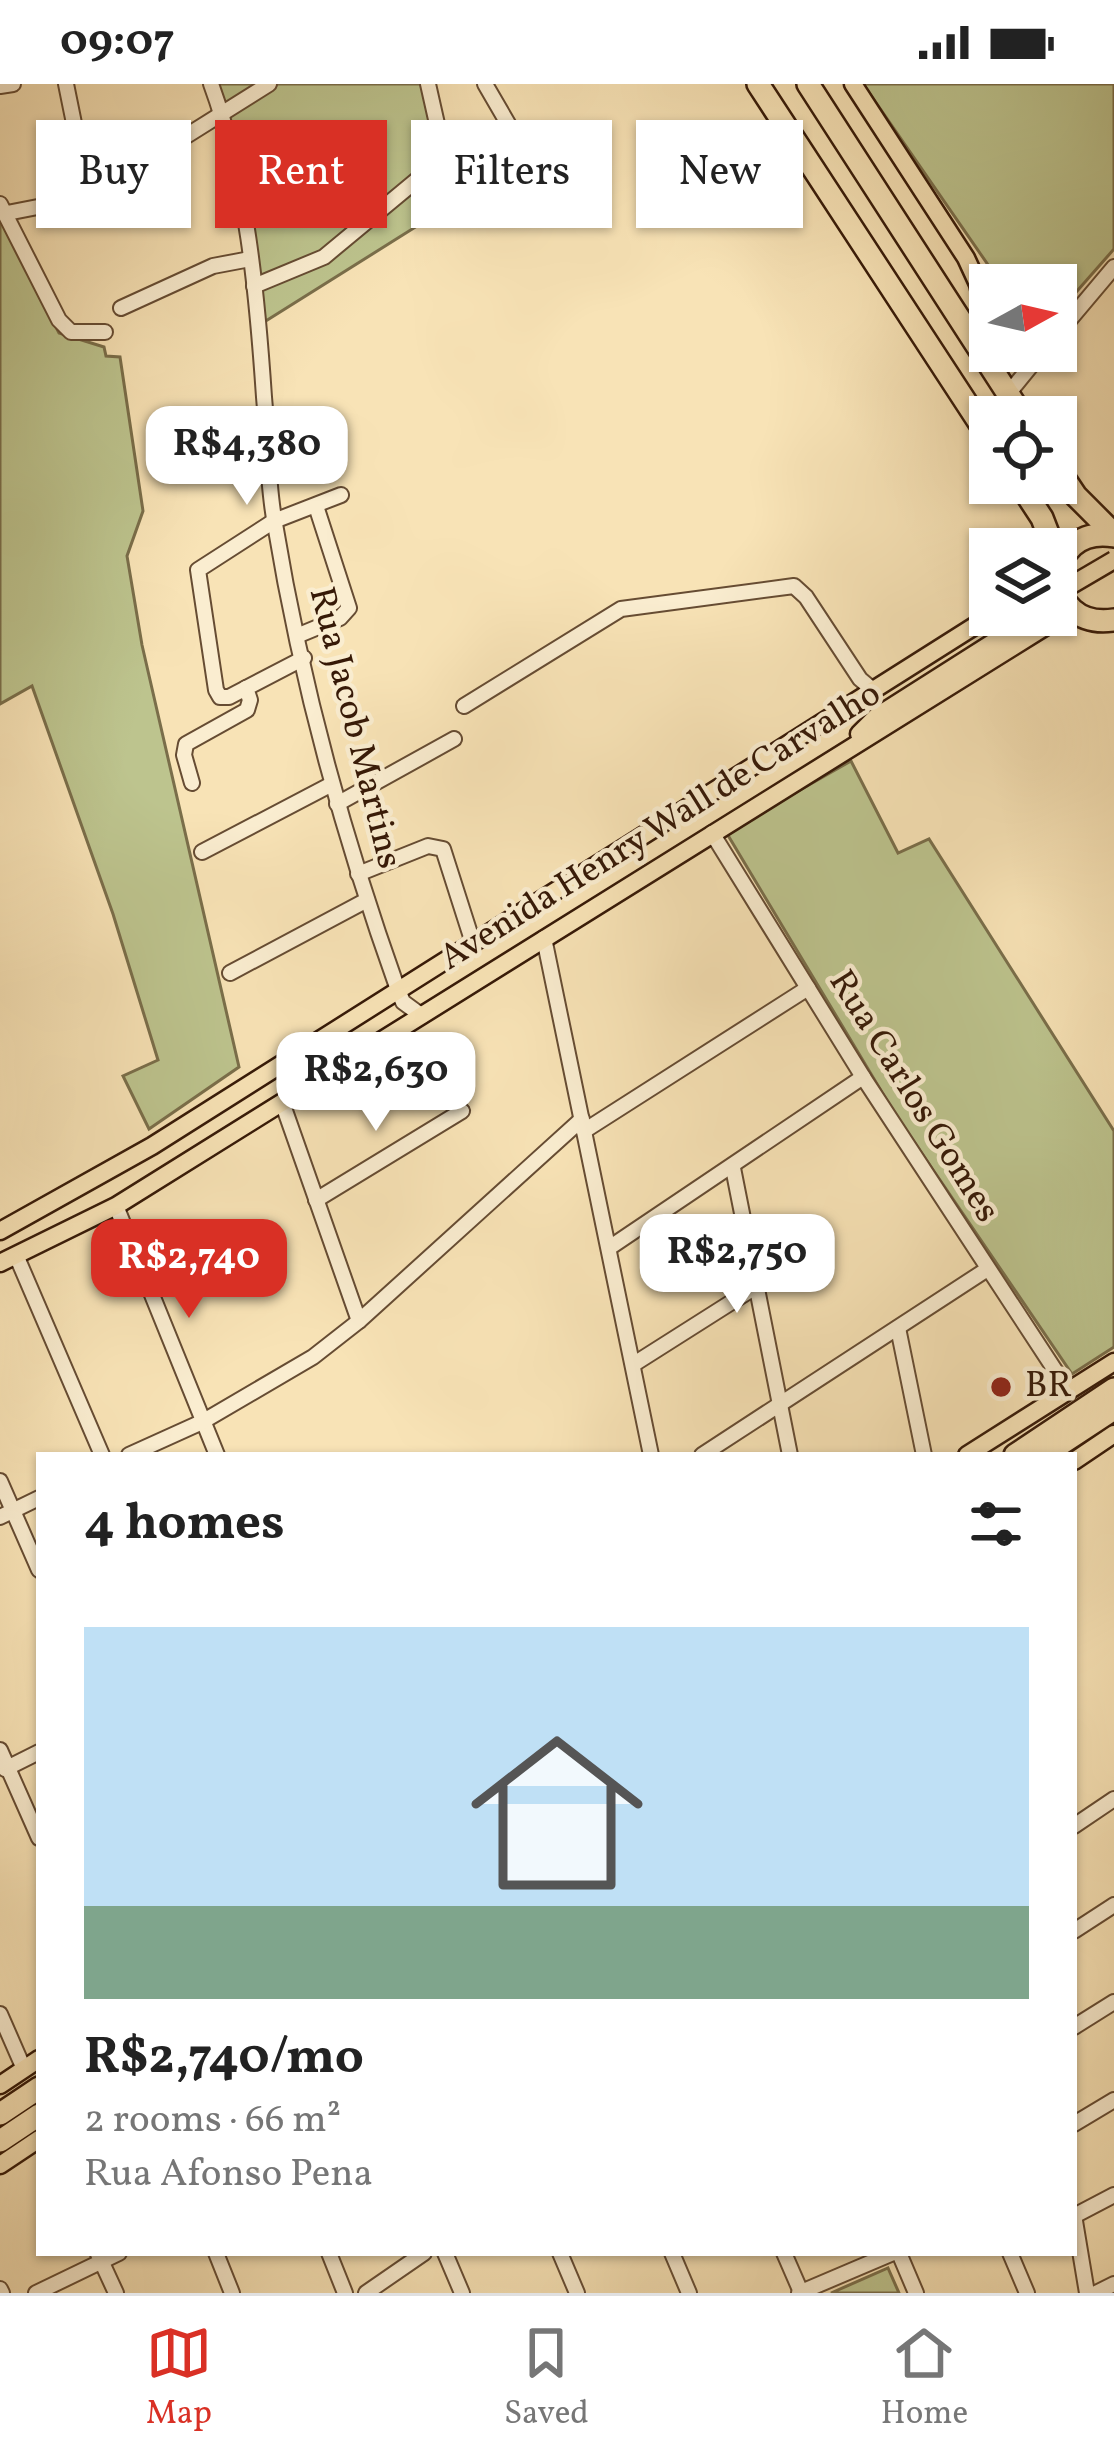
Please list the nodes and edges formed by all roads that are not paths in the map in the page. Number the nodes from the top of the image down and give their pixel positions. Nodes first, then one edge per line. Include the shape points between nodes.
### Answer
1 (13, 84) edge
2 (66, 84) edge
3 (211, 84) edge
4 (269, 84) edge
5 (428, 84) edge
6 (485, 84) edge
7 (758, 84) edge
8 (808, 84) edge
9 (853, 84) edge
10 (0, 86) edge
11 (221, 117) junction
12 (73, 120) edge
13 (436, 120) edge
14 (506, 120) edge
15 (191, 135) edge
16 (411, 184) edge
17 (36, 203) edge
18 (3, 208) edge
19 (250, 260) junction
20 (969, 264) edge
21 (1114, 267) edge
22 (254, 286) junction
23 (121, 308) dead end
24 (1077, 311) edge
25 (105, 332) dead end
26 (998, 372) edge
27 (1017, 372) edge
28 (1002, 384) junction
29 (998, 396) edge
30 (1010, 396) edge
31 (969, 406) edge
32 (341, 495) dead end
33 (1077, 497) edge
34 (316, 506) junction
35 (274, 521) junction
36 (1110, 535) edge
37 (1077, 543) edge
38 (1114, 560) edge
39 (1077, 566) edge
40 (1114, 571) edge
41 (1077, 592) edge
42 (1077, 613) edge
43 (1080, 616) junction
44 (1114, 620) edge
45 (969, 633) edge
46 (299, 635) junction
47 (987, 636) edge
48 (998, 636) edge
49 (1114, 640) edge
50 (304, 658) junction
51 (246, 688) junction
52 (874, 705) junction
53 (464, 706) dead end
54 (454, 740) dead end
55 (848, 749) junction
56 (192, 783) dead end
57 (332, 784) junction
58 (337, 804) junction
59 (712, 833) junction
60 (202, 852) dead end
61 (358, 874) junction
62 (367, 900) junction
63 (544, 938) junction
64 (473, 943) junction
65 (230, 973) dead end
66 (808, 988) junction
67 (398, 990) junction
68 (422, 1016) junction
69 (862, 1077) junction
70 (282, 1102) junction
71 (462, 1111) dead end
72 (583, 1125) junction
73 (733, 1168) junction
74 (79, 1188) junction
75 (316, 1200) junction
76 (116, 1206) junction
77 (0, 1231) edge
78 (609, 1248) junction
79 (8, 1259) edge
80 (986, 1270) junction
81 (757, 1286) junction
82 (359, 1321) junction
83 (898, 1328) junction
84 (1114, 1362) edge
85 (634, 1364) junction
86 (1114, 1389) edge
87 (1068, 1390) junction
88 (780, 1403) junction
89 (1114, 1408) edge
90 (202, 1422) junction
91 (1114, 1434) edge
92 (101, 1452) edge
93 (136, 1452) edge
94 (216, 1452) edge
95 (650, 1452) edge
96 (706, 1452) edge
97 (789, 1452) edge
98 (923, 1452) edge
99 (972, 1452) edge
100 (1020, 1452) edge
101 (1048, 1452) edge
102 (1077, 1459) edge
103 (0, 1481) edge
104 (36, 1499) edge
105 (6, 1514) edge
106 (36, 1565) edge
107 (0, 1750) edge
108 (36, 1753) edge
109 (4, 1769) edge
110 (1114, 1799) edge
111 (1077, 1824) edge
112 (36, 1832) edge
113 (1114, 1905) edge
114 (1077, 1928) edge
115 (1114, 2002) edge
116 (0, 2014) edge
117 (1077, 2025) edge
118 (6, 2044) edge
119 (32, 2064) edge
120 (0, 2085) edge
121 (36, 2090) edge
122 (1114, 2100) edge
123 (0, 2114) edge
124 (36, 2117) edge
125 (1077, 2122) edge
126 (0, 2141) edge
127 (36, 2141) edge
128 (0, 2164) edge
129 (1114, 2195) edge
130 (1077, 2214) edge
131 (1077, 2234) edge
132 (217, 2256) edge
133 (330, 2256) edge
134 (420, 2256) edge
135 (446, 2256) edge
136 (561, 2256) edge
137 (673, 2256) edge
138 (785, 2256) edge
139 (889, 2256) edge
140 (898, 2256) edge
141 (1011, 2256) edge
142 (100, 2257) edge
143 (1114, 2284) edge
144 (800, 2292) edge
145 (36, 2293) edge
146 (116, 2293) edge
147 (232, 2293) edge
148 (345, 2293) edge
149 (366, 2293) edge
150 (462, 2293) edge
151 (577, 2293) edge
152 (689, 2293) edge
153 (916, 2293) edge
154 (1027, 2293) edge
155 (1087, 2293) edge
156 (1096, 2293) edge

1 - 10 street
2 - 12 street
3 - 11 street, Rua Jacob Martins
4 - 11 street
5 - 13 street
6 - 14 street
7 - 31 highway
8 - 28 highway
9 - 20 main road
11 - 15 street
11 - 19 street, Rua Jacob Martins
16 - 22 street via 316,261
17 - 18 street
18 - 25 street via 59,320 71,332
19 - 22 street, Rua Jacob Martins
19 - 23 street via 213,266
21 - 24 street
22 - 35 street, Rua Jacob Martins
26 - 28 main road
27 - 28 street
28 - 29 highway
28 - 30 highway
32 - 34 street
33 - 36 highway
34 - 35 street
34 - 46 street via 349,608
35 - 46 street, Rua Jacob Martins
35 - 51 street via 198,570 216,690 229,698
36 - 37 highway
38 - 39 main road, bridge
40 - 41 main road
42 - 43 highway
43 - 44 highway, Avenida Henry Wall de Carvalho
43 - 49 highway
43 - 55 main road, Avenida Henry Wall de Carvalho via 1048,625
45 - 52 main road, Avenida Henry Wall de Carvalho
46 - 50 street, Rua Jacob Martins
47 - 52 main road
48 - 52 main road
50 - 51 street
50 - 57 street, Rua Jacob Martins
51 - 56 street via 247,710 186,744
52 - 53 street via 794,586 615,611
52 - 55 main road
52 - 64 main road, Avenida Henry Wall de Carvalho via 826,719
54 - 58 street
55 - 59 main road, Avenida Henry Wall de Carvalho
57 - 58 street, Rua Jacob Martins
57 - 60 street
58 - 61 street, Rua Jacob Martins
59 - 63 main road, Avenida Henry Wall de Carvalho
59 - 66 street, Rua Carlos Gomes
61 - 62 street, Rua Jacob Martins
61 - 64 street via 428,846 442,849
62 - 65 street
62 - 67 street, Rua Jacob Martins
63 - 68 main road, Avenida Henry Wall de Carvalho
63 - 72 street
64 - 67 main road, Avenida Henry Wall de Carvalho
66 - 69 street, Rua Carlos Gomes
66 - 72 street
67 - 68 street, Rua Jacob Martins
67 - 74 main road, Avenida Henry Wall de Carvalho
68 - 70 main road, Avenida Henry Wall de Carvalho
69 - 73 street
69 - 80 street, Rua Carlos Gomes
70 - 75 street
70 - 76 main road, Avenida Henry Wall de Carvalho
71 - 75 street
72 - 78 street
72 - 82 street
73 - 78 street
73 - 81 street
74 - 76 main road
74 - 77 main road, Avenida Henry Wall de Carvalho
75 - 82 street
76 - 79 main road, Avenida Henry Wall de Carvalho
76 - 90 street
78 - 85 street
79 - 92 street
80 - 83 street
80 - 87 street, Rua Carlos Gomes
81 - 85 street
81 - 88 street
82 - 90 street via 292,1372
83 - 88 street
83 - 98 street
84 - 87 main road
85 - 95 street
86 - 100 highway
87 - 99 main road
88 - 96 street
88 - 97 street
89 - 101 highway
90 - 93 street
90 - 94 street
91 - 102 main road
103 - 105 street
104 - 105 street
105 - 106 street
107 - 109 street
108 - 109 street
109 - 112 street
110 - 111 street
113 - 114 street
115 - 117 street
116 - 118 street
118 - 119 street
119 - 120 main road
121 - 123 highway
122 - 125 street
124 - 126 highway
127 - 128 main road
129 - 130 street
131 - 155 street
132 - 147 street
133 - 148 street
134 - 149 street
135 - 150 street
136 - 151 street
137 - 152 street
138 - 144 street
139 - 144 street
140 - 153 street
141 - 154 street
142 - 145 street
142 - 146 street
143 - 156 street

